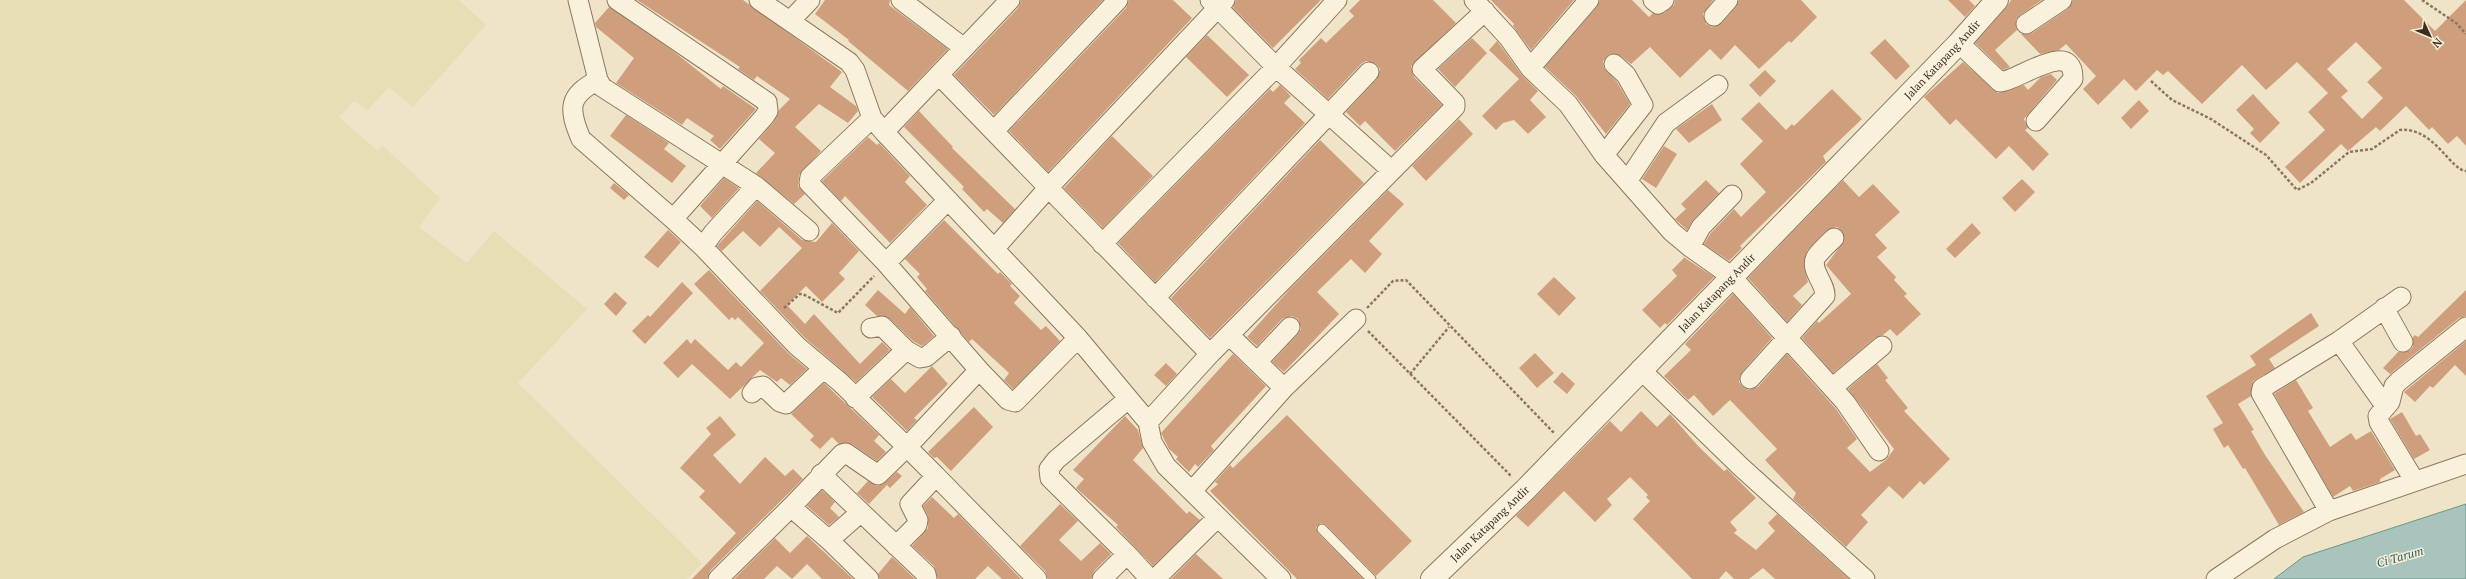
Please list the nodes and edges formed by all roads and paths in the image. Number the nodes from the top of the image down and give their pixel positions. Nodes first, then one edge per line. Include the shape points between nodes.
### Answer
1 (617, 0) edge
2 (759, 0) edge
3 (810, 0) edge
4 (901, 0) edge
5 (1010, 0) edge
6 (1118, 0) edge
7 (1338, 0) edge
8 (1589, 0) edge
9 (1653, 0) edge
10 (1664, 0) edge
11 (1728, 0) edge
12 (1997, 0) edge
13 (2062, 0) edge
14 (2422, 0) edge
15 (581, 1) edge
16 (1218, 3) edge
17 (1480, 5) edge
18 (1714, 16) dead end
19 (790, 22) junction
20 (2026, 24) dead end
21 (2466, 34) edge
22 (1959, 43) junction
23 (964, 48) junction
24 (1614, 64) dead end
25 (1276, 67) junction
26 (1530, 68) junction
27 (1369, 72) dead end
28 (940, 76) junction
29 (598, 80) junction
30 (2151, 81) dead end
31 (1718, 85) dead end
32 (1330, 115) junction
33 (872, 118) junction
34 (2036, 121) dead end
35 (994, 131) junction
36 (884, 132) junction
37 (1604, 154) junction
38 (721, 163) junction
39 (1391, 170) junction
40 (2466, 171) edge
41 (1628, 180) junction
42 (756, 186) junction
43 (1049, 187) junction
44 (1732, 195) dead end
45 (947, 201) junction
46 (673, 219) junction
47 (809, 230) dead end
48 (1834, 238) dead end
49 (1102, 244) junction
50 (703, 247) junction
51 (1690, 247) junction
52 (994, 249) junction
53 (886, 263) junction
54 (1731, 276) junction
55 (2401, 297) dead end
56 (1155, 298) junction
57 (2384, 308) junction
58 (771, 319) junction
59 (1356, 319) junction
60 (1290, 327) dead end
61 (1449, 327) junction
62 (2466, 327) edge
63 (871, 328) dead end
64 (1229, 335) junction
65 (951, 336) junction
66 (1078, 338) junction
67 (1788, 340) junction
68 (2338, 341) junction
69 (2403, 342) dead end
70 (1882, 346) dead end
71 (906, 350) junction
72 (1210, 354) junction
73 (1258, 361) junction
74 (823, 369) junction
75 (1640, 369) junction
76 (979, 370) junction
77 (1410, 374) junction
78 (1750, 379) dead end
79 (1284, 388) junction
80 (1832, 388) junction
81 (752, 393) dead end
82 (855, 398) junction
83 (1128, 399) junction
84 (2386, 406) junction
85 (1148, 422) junction
86 (1567, 446) junction
87 (907, 447) junction
88 (1879, 451) dead end
89 (2466, 464) edge
90 (821, 474) junction
91 (936, 476) junction
92 (2414, 480) junction
93 (1192, 490) junction
94 (1525, 490) junction
95 (791, 507) junction
96 (2329, 511) junction
97 (861, 512) junction
98 (1218, 517) junction
99 (1322, 529) dead end
100 (829, 540) junction
101 (896, 546) junction
102 (1128, 554) junction
103 (1032, 577) edge
104 (718, 579) edge
105 (869, 579) edge
106 (927, 579) edge
107 (1102, 579) edge
108 (1150, 579) edge
109 (1155, 579) edge
110 (1281, 579) edge
111 (1371, 579) edge
112 (1432, 579) edge
113 (1865, 579) edge
114 (2216, 579) edge

1 - 38 street via 767,102 768,111 764,117
2 - 19 street
3 - 19 street
4 - 23 street
5 - 23 street
6 - 35 street
7 - 25 street
8 - 26 street
9 - 10 street via 1658,4
11 - 18 street
12 - 22 street, Jalan Katapang Andir
13 - 20 street
14 - 21 path via 2456,23
15 - 29 street
16 - 25 street
16 - 43 street
17 - 26 street
17 - 39 street via 1423,68 1423,71 1455,103 1455,107
19 - 33 street via 852,66
22 - 34 street via 2000,82 2043,64 2066,61 2073,73 2073,79
22 - 54 street, Jalan Katapang Andir
23 - 28 street
24 - 37 street via 1626,75 1643,105
25 - 32 street
25 - 49 street
26 - 37 street via 1568,104
27 - 32 street
28 - 35 street
28 - 36 street
29 - 38 street via 604,89
29 - 46 street via 580,90 573,105 581,139
30 - 40 path via 2172,100 2210,119 2266,155 2297,190 2311,183 2349,152 2372,149 2400,130 2420,133
31 - 41 street via 1666,123
32 - 39 street
32 - 56 street
33 - 36 street
33 - 53 street via 810,177 809,183
35 - 43 street
36 - 45 street
37 - 41 street
38 - 42 street
38 - 46 street
39 - 64 street
41 - 51 street via 1672,232
42 - 47 street
42 - 50 street via 712,233
43 - 49 street
43 - 52 street
44 - 51 street via 1701,227
45 - 52 street
45 - 53 street
46 - 50 street
48 - 67 street via 1815,262 1814,268 1825,296
49 - 56 street
50 - 58 street
51 - 54 street
52 - 66 street
53 - 58 path via 838,313 801,294
53 - 65 street
54 - 67 street
54 - 75 street, Jalan Katapang Andir
55 - 57 street
56 - 72 street
57 - 68 street
57 - 69 street
58 - 74 street
59 - 61 path via 1393,281 1403,279
59 - 77 path
59 - 79 street
60 - 73 street
61 - 77 path
61 - 86 path
62 - 84 street via 2399,381 2394,386 2390,402
63 - 71 street via 882,326
64 - 72 street
64 - 73 street
65 - 71 street via 926,357 920,358
65 - 76 street
66 - 76 street via 1015,402 1008,400
66 - 83 street
67 - 78 street
67 - 80 street
68 - 84 street
68 - 96 street via 2262,388 2261,393
70 - 80 street
71 - 82 street
72 - 85 street
73 - 79 street
74 - 81 street via 786,404 780,402 763,386 757,387
74 - 82 street
75 - 86 street, Jalan Katapang Andir
75 - 113 street via 1741,467
76 - 87 street
77 - 94 path
79 - 93 street
80 - 88 street
82 - 87 street
83 - 85 street
83 - 102 street via 1056,460 1049,469 1050,478
84 - 92 street via 2378,416 2379,422
85 - 93 street via 1152,442 1158,454 1166,466
86 - 94 street, Jalan Katapang Andir
87 - 90 street via 878,475 846,453 838,457
87 - 91 street
89 - 92 street
90 - 95 street
90 - 97 street
91 - 101 street via 910,504 918,520 917,525
91 - 103 street
92 - 96 street
93 - 98 street
94 - 112 street, Jalan Katapang Andir
95 - 100 street
95 - 104 street
96 - 114 street via 2275,539
97 - 100 street
97 - 101 street
98 - 109 street
98 - 110 street
99 - 111 lane
100 - 105 street
101 - 106 street via 926,574
102 - 107 street
102 - 108 street

